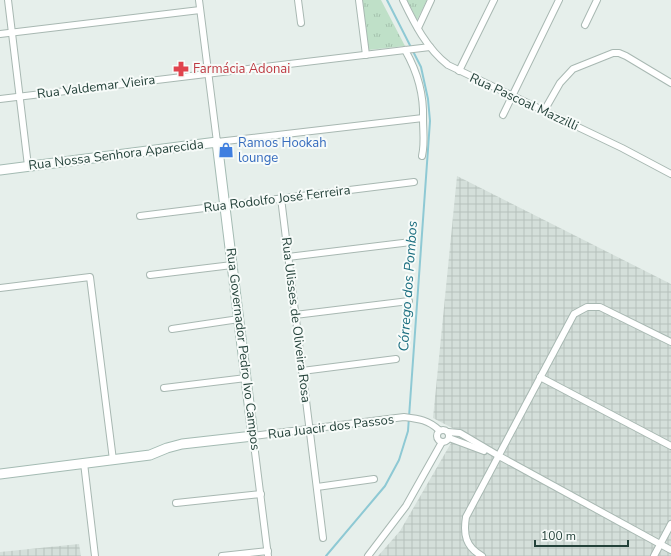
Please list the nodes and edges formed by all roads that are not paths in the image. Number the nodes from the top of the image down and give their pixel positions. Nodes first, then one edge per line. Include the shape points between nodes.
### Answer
1 (8, 0) edge
2 (199, 0) edge
3 (298, 0) edge
4 (359, 0) edge
5 (403, 0) edge
6 (431, 0) edge
7 (494, 0) edge
8 (559, 0) edge
9 (598, 0) edge
10 (200, 10) junction
11 (301, 23) dead end
12 (585, 25) dead end
13 (418, 28) junction
14 (12, 33) junction
15 (0, 34) edge
16 (430, 47) junction
17 (406, 50) junction
18 (366, 55) junction
19 (459, 71) junction
20 (208, 74) junction
21 (671, 84) edge
22 (512, 96) junction
23 (20, 97) junction
24 (0, 99) edge
25 (544, 111) junction
26 (503, 115) dead end
27 (423, 118) junction
28 (217, 142) junction
29 (422, 156) dead end
30 (28, 166) junction
31 (0, 170) edge
32 (671, 174) edge
33 (414, 182) dead end
34 (281, 198) junction
35 (225, 205) junction
36 (140, 216) dead end
37 (411, 242) dead end
38 (288, 257) junction
39 (232, 265) junction
40 (150, 275) dead end
41 (0, 288) edge
42 (409, 301) dead end
43 (295, 315) junction
44 (238, 319) junction
45 (172, 329) dead end
46 (671, 342) edge
47 (396, 359) dead end
48 (302, 371) junction
49 (540, 377) junction
50 (246, 378) junction
51 (164, 388) dead end
52 (310, 429) junction
53 (439, 430) junction
54 (449, 435) junction
55 (253, 436) junction
56 (442, 442) junction
57 (671, 446) edge
58 (499, 456) junction
59 (113, 460) junction
60 (84, 463) junction
61 (0, 474) edge
62 (374, 479) dead end
63 (317, 487) junction
64 (261, 494) junction
65 (176, 503) dead end
66 (671, 524) edge
67 (323, 538) dead end
68 (660, 545) junction
69 (671, 550) edge
70 (268, 554) edge
71 (95, 556) edge
72 (222, 556) edge
73 (368, 556) edge
74 (482, 556) edge
75 (654, 556) edge

1 - 14 street
2 - 10 street
3 - 11 street
4 - 18 street
5 - 13 street, Rua Pascoal Mazzilli
6 - 13 street
7 - 19 street
8 - 22 street
9 - 12 street
10 - 14 street
10 - 20 street
13 - 16 street, Rua Pascoal Mazzilli
14 - 15 street
14 - 23 street
16 - 17 street, Rua Valdemar Vieira
16 - 19 street, Rua Pascoal Mazzilli via 440,59
17 - 18 street, Rua Valdemar Vieira
17 - 27 street via 418,80
18 - 20 street, Rua Valdemar Vieira
19 - 22 street, Rua Pascoal Mazzilli
20 - 23 street, Rua Valdemar Vieira
20 - 28 street
21 - 25 street via 626,56 613,53 573,69 560,83
22 - 25 street, Rua Pascoal Mazzilli
22 - 26 street
23 - 24 street, Rua Valdemar Vieira
23 - 30 street
25 - 32 street, Rua Pascoal Mazzilli
27 - 28 street, Rua Nossa Senhora Aparecida
27 - 29 street
28 - 30 street, Rua Nossa Senhora Aparecida
28 - 35 street, Rua Governador Pedro Ivo Campos
30 - 31 street, Rua Nossa Senhora Aparecida
33 - 34 street, Rua Rodolfo José Ferreira
34 - 35 street, Rua Rodolfo José Ferreira
34 - 38 street, Rua Ulisses de Oliveira Rosa
35 - 36 street, Rua Rodolfo José Ferreira
35 - 39 street, Rua Governador Pedro Ivo Campos
37 - 38 street
38 - 43 street, Rua Ulisses de Oliveira Rosa
39 - 40 street
39 - 44 street, Rua Governador Pedro Ivo Campos
41 - 59 street via 90,277
42 - 43 street
43 - 48 street, Rua Ulisses de Oliveira Rosa
44 - 45 street
44 - 50 street, Rua Governador Pedro Ivo Campos
46 - 49 street via 606,309 587,307 577,311 570,318
47 - 48 street
48 - 52 street, Rua Ulisses de Oliveira Rosa
49 - 57 street
49 - 58 street
50 - 51 street
50 - 55 street, Rua Governador Pedro Ivo Campos
52 - 53 street, Rua Juacir dos Passos via 404,418 425,420
52 - 55 street, Rua Juacir dos Passos
52 - 63 street, Rua Ulisses de Oliveira Rosa
53 - 54 street via 445,429
53 - 56 street via 437,437
54 - 56 street via 446,441
54 - 58 street via 460,433
55 - 59 street, Rua Juacir dos Passos via 182,444 150,455
55 - 64 street, Rua Governador Pedro Ivo Campos
56 - 73 street via 406,506
58 - 68 street
58 - 74 street via 466,517 464,531 467,543
59 - 60 street, Rua Juacir dos Passos
60 - 61 street, Rua Juacir dos Passos
60 - 71 street
62 - 63 street
63 - 67 street, Rua Ulisses de Oliveira Rosa
64 - 65 street
64 - 70 street, Rua Governador Pedro Ivo Campos
66 - 68 street
68 - 69 street
68 - 75 street
70 - 72 street

